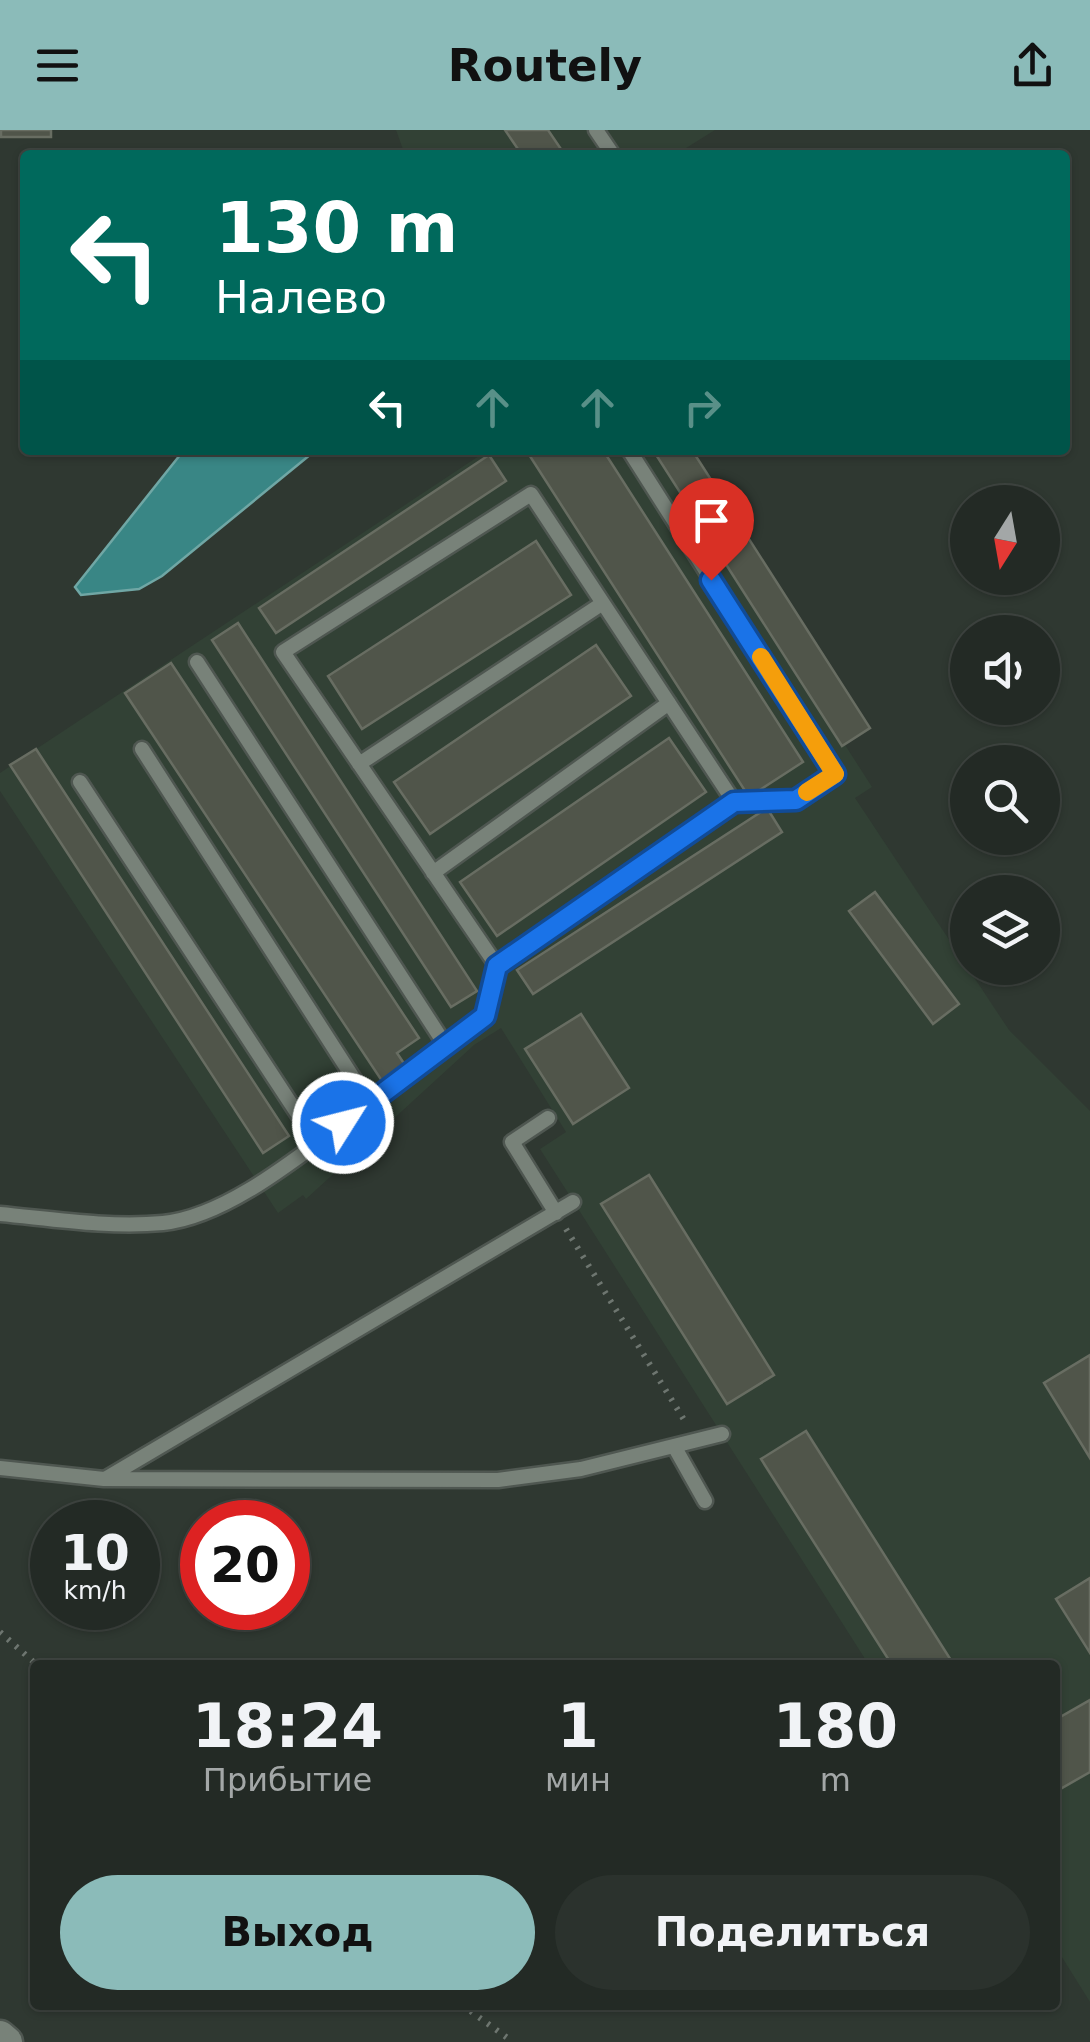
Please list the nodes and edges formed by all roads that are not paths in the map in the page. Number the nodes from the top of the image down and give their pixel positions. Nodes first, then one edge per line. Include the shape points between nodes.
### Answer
1 (631, 455) edge
2 (602, 603) junction
3 (197, 662) dead end
4 (669, 703) junction
5 (142, 749) dead end
6 (359, 764) junction
7 (80, 782) dead end
8 (734, 802) junction
9 (434, 872) junction
10 (497, 966) junction
11 (446, 1046) junction
12 (370, 1104) junction
13 (548, 1118) dead end
14 (316, 1142) junction
15 (574, 1202) dead end
16 (556, 1213) junction
17 (0, 1214) edge
18 (722, 1434) dead end
19 (674, 1446) junction
20 (0, 1468) edge
21 (104, 1479) junction
22 (706, 1501) dead end
23 (0, 2036) edge
24 (7, 2042) edge

1 - 8 lane via 835,774 796,800
2 - 4 lane
2 - 6 lane
2 - 6 lane via 531,494 283,652
3 - 11 lane
4 - 8 lane
4 - 9 lane
5 - 12 lane
6 - 9 lane
7 - 14 lane
8 - 10 lane
9 - 10 lane
10 - 11 lane via 485,1016
11 - 12 lane
12 - 14 lane
13 - 16 lane via 512,1142
14 - 17 lane via 258,1183 166,1223
15 - 16 lane
16 - 21 lane
18 - 19 lane
19 - 21 lane via 498,1480
19 - 22 lane
20 - 21 lane
23 - 24 main road

